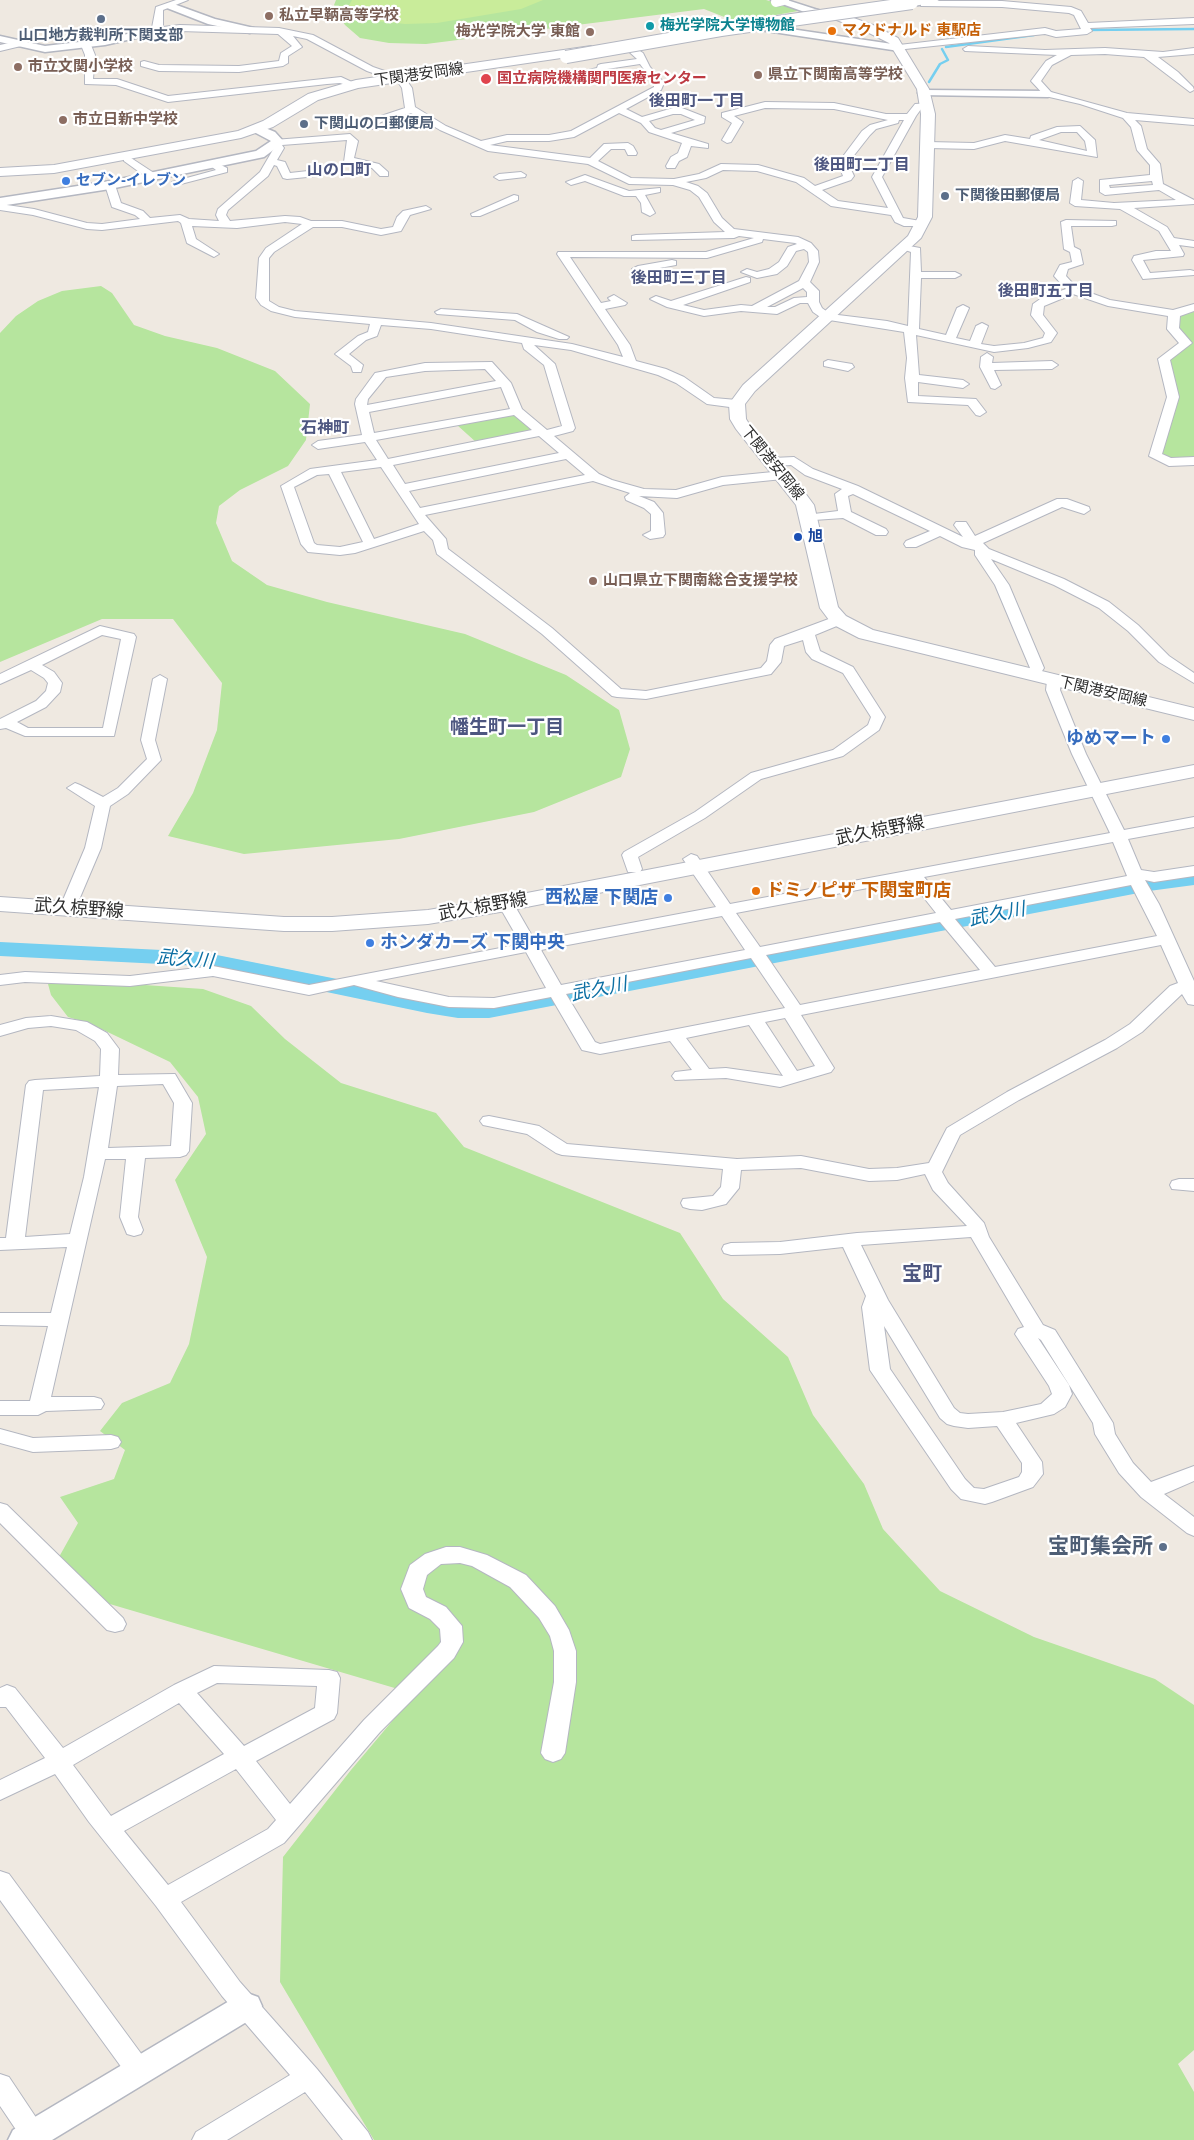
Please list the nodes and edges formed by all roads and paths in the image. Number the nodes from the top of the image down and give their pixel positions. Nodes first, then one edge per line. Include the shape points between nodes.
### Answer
1 (184, 0) edge
2 (953, 0) edge
3 (779, 1) edge
4 (895, 1) edge
5 (912, 1) edge
6 (929, 2) edge
7 (171, 6) junction
8 (826, 15) junction
9 (1194, 21) edge
10 (757, 27) junction
11 (1086, 28) junction
12 (250, 30) junction
13 (154, 31) junction
14 (281, 32) junction
15 (0, 39) edge
16 (18, 44) junction
17 (86, 44) junction
18 (926, 46) junction
19 (0, 48) edge
20 (631, 48) junction
21 (899, 48) junction
22 (1194, 51) edge
23 (1069, 53) junction
24 (1147, 54) junction
25 (642, 61) junction
26 (144, 64) dead end
27 (586, 73) junction
28 (564, 77) dead end
29 (402, 79) junction
30 (596, 79) dead end
31 (349, 83) dead end
32 (1190, 89) dead end
33 (1048, 94) junction
34 (636, 99) junction
35 (926, 99) junction
36 (672, 101) dead end
37 (618, 109) junction
38 (412, 110) junction
39 (1126, 116) junction
40 (898, 117) junction
41 (911, 117) junction
42 (641, 120) junction
43 (1194, 122) edge
44 (348, 124) dead end
45 (262, 130) junction
46 (660, 133) junction
47 (464, 136) junction
48 (727, 140) dead end
49 (687, 142) junction
50 (1034, 142) junction
51 (278, 143) junction
52 (481, 144) junction
53 (928, 145) junction
54 (704, 146) dead end
55 (632, 153) dead end
56 (480, 156) dead end
57 (128, 159) junction
58 (592, 162) junction
59 (276, 163) junction
60 (213, 164) junction
61 (671, 166) dead end
62 (0, 174) edge
63 (384, 174) dead end
64 (520, 175) dead end
65 (319, 176) dead end
66 (153, 177) junction
67 (498, 177) dead end
68 (1078, 181) dead end
69 (177, 182) dead end
70 (571, 182) dead end
71 (659, 182) junction
72 (674, 182) junction
73 (110, 185) junction
74 (816, 189) junction
75 (639, 193) junction
76 (519, 198) dead end
77 (0, 202) edge
78 (1192, 202) edge
79 (1123, 206) junction
80 (0, 207) edge
81 (426, 209) dead end
82 (894, 212) junction
83 (650, 213) dead end
84 (476, 214) dead end
85 (146, 218) dead end
86 (186, 222) junction
87 (1112, 223) dead end
88 (226, 224) junction
89 (308, 224) junction
90 (922, 224) junction
91 (650, 230) dead end
92 (735, 234) junction
93 (636, 238) dead end
94 (661, 238) junction
95 (1172, 241) junction
96 (1194, 244) edge
97 (807, 245) junction
98 (904, 248) junction
99 (214, 254) dead end
100 (716, 254) junction
101 (1180, 254) junction
102 (1194, 254) edge
103 (638, 269) dead end
104 (955, 275) dead end
105 (724, 276) dead end
106 (1192, 276) edge
107 (744, 278) junction
108 (916, 279) junction
109 (804, 283) junction
110 (1073, 290) junction
111 (614, 298) dead end
112 (656, 299) dead end
113 (812, 300) junction
114 (671, 305) junction
115 (1194, 307) edge
116 (598, 308) junction
117 (756, 308) junction
118 (963, 308) dead end
119 (441, 312) dead end
120 (1174, 314) junction
121 (827, 317) junction
122 (375, 321) junction
123 (982, 326) dead end
124 (910, 329) junction
125 (950, 339) junction
126 (528, 340) junction
127 (974, 346) junction
128 (572, 347) junction
129 (989, 348) junction
130 (631, 364) junction
131 (828, 364) dead end
132 (1052, 365) dead end
133 (848, 367) dead end
134 (986, 367) junction
135 (357, 368) dead end
136 (911, 378) junction
137 (505, 383) junction
138 (963, 384) dead end
139 (995, 385) dead end
140 (737, 404) junction
141 (362, 409) junction
142 (517, 411) junction
143 (980, 412) dead end
144 (544, 434) junction
145 (369, 438) junction
146 (318, 445) dead end
147 (569, 456) junction
148 (1194, 461) edge
149 (385, 463) junction
150 (333, 469) junction
151 (778, 469) junction
152 (601, 480) junction
153 (648, 485) dead end
154 (400, 489) junction
155 (853, 489) junction
156 (670, 494) junction
157 (1084, 510) dead end
158 (416, 513) junction
159 (845, 514) junction
160 (819, 517) dead end
161 (427, 526) junction
162 (961, 526) dead end
163 (881, 532) dead end
164 (942, 532) junction
165 (650, 535) dead end
166 (370, 543) junction
167 (911, 544) dead end
168 (977, 546) junction
169 (839, 620) junction
170 (808, 633) junction
171 (30, 664) junction
172 (1032, 676) junction
173 (1194, 679) edge
174 (0, 680) edge
175 (160, 680) dead end
176 (1054, 681) junction
177 (1194, 714) edge
178 (4, 723) edge
179 (1194, 764) edge
180 (1194, 772) edge
181 (1094, 786) junction
182 (75, 788) dead end
183 (103, 804) junction
184 (1194, 822) edge
185 (1118, 836) junction
186 (694, 863) junction
187 (634, 869) junction
188 (1194, 871) edge
189 (914, 875) junction
190 (1137, 882) junction
191 (0, 896) edge
192 (69, 903) junction
193 (0, 904) edge
194 (506, 904) junction
195 (727, 909) junction
196 (948, 920) junction
197 (1167, 939) junction
198 (531, 947) junction
199 (759, 957) junction
200 (991, 973) junction
201 (0, 980) edge
202 (350, 981) junction
203 (1192, 990) edge
204 (560, 996) junction
205 (793, 1012) junction
206 (754, 1020) junction
207 (0, 1031) edge
208 (675, 1035) junction
209 (702, 1073) junction
210 (681, 1076) dead end
211 (793, 1078) junction
212 (108, 1080) junction
213 (489, 1121) dead end
214 (136, 1153) junction
215 (98, 1154) junction
216 (733, 1164) junction
217 (935, 1166) junction
218 (690, 1203) dead end
219 (134, 1230) dead end
220 (978, 1231) junction
221 (77, 1240) junction
222 (850, 1241) junction
223 (7, 1244) edge
224 (732, 1249) dead end
225 (876, 1296) junction
226 (0, 1320) edge
227 (58, 1320) junction
228 (1036, 1330) junction
229 (39, 1404) junction
230 (94, 1404) dead end
231 (0, 1408) edge
232 (1002, 1419) junction
233 (0, 1436) edge
234 (111, 1442) dead end
235 (1194, 1473) edge
236 (1148, 1492) junction
237 (0, 1510) edge
238 (1194, 1528) edge
239 (115, 1624) dead end
240 (182, 1691) junction
241 (2, 1693) edge
242 (553, 1752) dead end
243 (240, 1757) junction
244 (60, 1761) junction
245 (0, 1791) edge
246 (290, 1820) junction
247 (109, 1828) junction
248 (0, 1881) edge
249 (166, 1899) junction
250 (247, 2006) junction
251 (139, 2070) junction
252 (308, 2076) junction
253 (0, 2085) edge
254 (32, 2138) edge
255 (205, 2140) edge
256 (359, 2140) edge

1 - 7 street
2 - 6 street
3 - 8 street
4 - 5 street
4 - 8 street
5 - 6 street
5 - 29 street, bridge via 566,57
6 - 8 street
6 - 11 street via 1062,9 1078,13
7 - 12 street via 212,22
7 - 13 street via 159,9 158,29
8 - 10 main road, 下関港安岡線
8 - 21 main road, 下関港安岡線 via 877,32 894,41
8 - 29 main road, 下関港安岡線 via 674,34 585,52
9 - 11 street
10 - 20 main road, 下関港安岡線
10 - 21 street
11 - 18 street
12 - 13 street via 180,28
12 - 14 street
13 - 17 street
14 - 26 street via 298,46 284,55 283,63 242,69 159,68
14 - 29 street via 315,39 370,69
15 - 16 street
16 - 17 street via 45,49
16 - 19 street
17 - 31 street via 90,54 88,82 117,82 168,98 327,81
18 - 21 street
18 - 23 street
20 - 25 street
20 - 29 main road, 下関港安岡線 via 591,56
21 - 35 main road, 下関港安岡線
22 - 24 street
23 - 24 street
23 - 33 street via 1053,60 1040,73 1036,81
24 - 32 street
25 - 27 street via 601,67 603,70
25 - 34 street via 660,86
27 - 28 street
27 - 30 street
29 - 38 street
29 - 45 main road, 下関港安岡線 via 330,95 296,112 279,126
33 - 35 street
33 - 39 street
34 - 36 street via 656,105
34 - 37 street
35 - 41 street
35 - 53 main road, 下関港安岡線
37 - 42 street
37 - 52 street via 574,134 554,138 507,138
38 - 44 street via 378,120 372,126
38 - 47 street via 436,125
39 - 43 street
39 - 78 street via 1136,126 1142,150 1155,164 1158,182
40 - 41 street
40 - 48 street via 834,106 760,105 725,116 738,122
40 - 74 street via 866,133 843,163 847,178
41 - 82 street via 877,176
42 - 46 street
42 - 46 street via 673,111 702,119
45 - 51 street
45 - 57 main road, 下関港安岡線 via 240,139
45 - 62 main road, 下関港安岡線 via 54,169
46 - 49 street
47 - 52 street
47 - 56 street
49 - 54 street
49 - 61 street via 682,155
50 - 50 street via 1035,138 1058,129 1080,129 1090,140 1092,155
50 - 53 street via 1002,138 977,146
51 - 59 street
51 - 60 street via 260,154
51 - 63 street via 350,137 353,141 348,160 375,166
52 - 58 street via 492,149
53 - 90 main road, 下関港安岡線
55 - 58 street via 628,146 608,146
57 - 62 main road, 下関港安岡線 via 57,172
57 - 66 street
58 - 71 street via 628,181
59 - 65 street via 287,176
59 - 88 street via 223,209 221,215
60 - 66 street
60 - 69 street via 223,170
64 - 67 street
66 - 73 street
68 - 79 street via 1075,203
70 - 75 street via 585,178 624,193
71 - 72 street
71 - 75 street via 665,185 652,192
72 - 74 street via 702,176 721,167 737,166 800,180
72 - 92 street via 694,188 703,195 721,224
73 - 77 street
73 - 85 street via 116,205
74 - 82 street via 835,204
75 - 83 street
76 - 84 street
78 - 79 street
79 - 95 street via 1163,230
80 - 86 street via 87,226 112,227 180,218
81 - 89 street via 404,214 397,229 381,232 342,224
82 - 90 street via 901,222
86 - 88 street
86 - 99 street via 192,241
87 - 110 street via 1066,223 1069,249 1075,250 1078,264 1064,268 1060,276
88 - 89 street via 292,219
89 - 122 street via 304,230 270,250 264,258 263,300 286,313
90 - 98 main road, 下関港安岡線
91 - 94 street via 649,233
92 - 94 street
92 - 97 street via 794,239
92 - 100 street via 758,241
93 - 94 street
95 - 96 street
95 - 101 street
97 - 107 street via 792,249 783,264 773,272
97 - 109 street via 813,250 814,262
98 - 108 street via 916,250
98 - 121 main road, 下関港安岡線
100 - 103 street
100 - 116 street via 562,254
101 - 102 street
101 - 106 street
101 - 106 street via 1156,254 1137,260 1147,277
104 - 108 street via 941,275 943,282
105 - 107 street
107 - 114 street
108 - 124 street via 916,316 914,328
109 - 113 street via 814,291
109 - 117 street
110 - 120 street via 1108,303
110 - 129 street via 1047,299 1037,308 1037,316 1051,333 1047,340 1024,346
111 - 116 street via 621,303
112 - 114 street
113 - 117 street via 798,300 777,311
113 - 121 street via 817,310
114 - 117 street via 704,313
115 - 120 street
116 - 130 street via 624,345
118 - 125 street
119 - 128 street via 517,317 541,330 581,342
120 - 148 street via 1172,327 1186,343 1164,359 1173,397 1155,456 1169,462
121 - 124 street
121 - 140 main road, 下関港安岡線 via 749,388
122 - 126 street
122 - 135 street via 373,334 341,354
123 - 127 street
124 - 125 street
124 - 136 street
125 - 127 street
126 - 128 street
126 - 144 street via 528,347 549,364 570,428
127 - 129 street
128 - 130 street
129 - 134 street
130 - 140 street via 671,376 710,401
131 - 133 street
132 - 134 street via 1031,370
134 - 139 street
136 - 138 street
136 - 143 street via 912,399 972,402
137 - 141 street
137 - 141 street via 488,365 406,370 379,376 362,399
137 - 142 street
140 - 151 main road, 下関港安岡線 via 740,424
141 - 145 street
142 - 144 street
142 - 145 street
144 - 147 street
144 - 149 street
145 - 146 street
145 - 149 street
147 - 152 street
147 - 154 street
149 - 150 street
149 - 154 street
150 - 166 street
150 - 166 street via 308,473 287,486 308,544 314,548 340,551
151 - 155 street via 794,461 808,472
151 - 156 street
151 - 169 main road, 下関港安岡線 via 805,505 829,608
152 - 156 street via 643,493
152 - 158 street
152 - 165 street via 611,489 654,510 658,516 658,534
153 - 156 street
154 - 158 street
155 - 159 street via 841,494
155 - 164 street
157 - 168 street via 1062,502
158 - 161 street
159 - 160 street
159 - 163 street
161 - 166 street
161 - 170 street via 439,538 442,550 554,636 617,693 646,696 766,671 774,662 780,642
162 - 168 street
164 - 167 street
164 - 168 street
168 - 172 street via 1002,585 1037,668
168 - 173 street via 1104,605 1164,659
169 - 170 street
169 - 172 main road, 下関港安岡線 via 866,634
170 - 187 street via 817,656 848,670 878,717 874,727 838,753 756,776 700,815 630,855
171 - 174 street
171 - 178 street via 50,675 55,682 54,692 41,704
171 - 178 street via 100,630 129,637 109,733 25,732
172 - 176 main road, 下関港安岡線
175 - 183 street via 148,740 154,760 123,791
176 - 177 main road, 下関港安岡線
176 - 181 street via 1053,690
179 - 181 main road, 武久椋野線
180 - 181 main road, 武久椋野線
181 - 185 street
181 - 186 main road, 武久椋野線
182 - 183 street
183 - 192 street via 93,848
184 - 185 street
185 - 189 street
185 - 190 street
186 - 187 main road, 武久椋野線
186 - 194 main road, 武久椋野線
186 - 195 street
187 - 192 main road, 武久椋野線 via 466,902 381,912 234,911
188 - 190 street
189 - 195 street
189 - 196 street
190 - 196 street
190 - 197 street
191 - 192 main road, 武久椋野線
192 - 193 main road, 武久椋野線
192 - 194 main road, 武久椋野線 via 284,924 428,917
194 - 198 street
195 - 198 street
195 - 199 street
196 - 199 street
196 - 200 street
197 - 200 street
197 - 203 street
198 - 202 street
198 - 204 street
199 - 204 street
199 - 205 street
200 - 205 street
201 - 202 street via 25,977 130,981 213,971 309,990
202 - 204 street via 466,1004
203 - 217 street via 1176,990 1124,1036 953,1132
204 - 208 street via 588,1046 600,1049
205 - 206 street
205 - 211 street via 825,1068
206 - 208 street
206 - 211 street
207 - 212 street via 26,1023 51,1021 88,1029 101,1037 110,1049
208 - 209 street
209 - 210 street
209 - 211 street via 735,1074 780,1082
212 - 214 street via 169,1078 183,1103 180,1151
212 - 215 street
212 - 223 street via 35,1085
213 - 216 street via 533,1130 562,1149
214 - 215 street
214 - 219 street via 129,1216
215 - 221 street
216 - 217 street via 801,1162 857,1174 888,1175
216 - 218 street via 730,1188 719,1200
217 - 220 street via 934,1176 940,1186 975,1223
220 - 222 street
220 - 228 street
221 - 223 street
221 - 227 street
222 - 224 street
222 - 225 street
225 - 232 street via 951,1418 968,1421
225 - 232 street via 872,1307 880,1370 968,1494 985,1497 1026,1482 1033,1474 1032,1462
226 - 227 street
227 - 229 street
228 - 232 street via 1025,1334 1059,1386 1061,1398 1047,1409
228 - 236 street via 1048,1335 1103,1423 1117,1456
229 - 230 street
229 - 231 street via 38,1408
233 - 234 street via 32,1445 76,1446
235 - 236 street
236 - 238 street
237 - 239 street
240 - 243 street
240 - 243 street via 214,1674 329,1678 326,1713
240 - 244 street
241 - 244 street
242 - 246 street via 565,1682 565,1651 558,1630 538,1600 518,1581 479,1560 460,1555 446,1556 418,1570 412,1589 417,1602 438,1613 452,1626 452,1642 446,1652 372,1726
243 - 246 street
243 - 247 street
244 - 245 street
244 - 247 street via 67,1775
246 - 249 street via 276,1836
247 - 249 street
248 - 251 street
249 - 250 street
250 - 251 street
250 - 252 street
251 - 254 street
252 - 255 street
252 - 256 street
253 - 254 street

